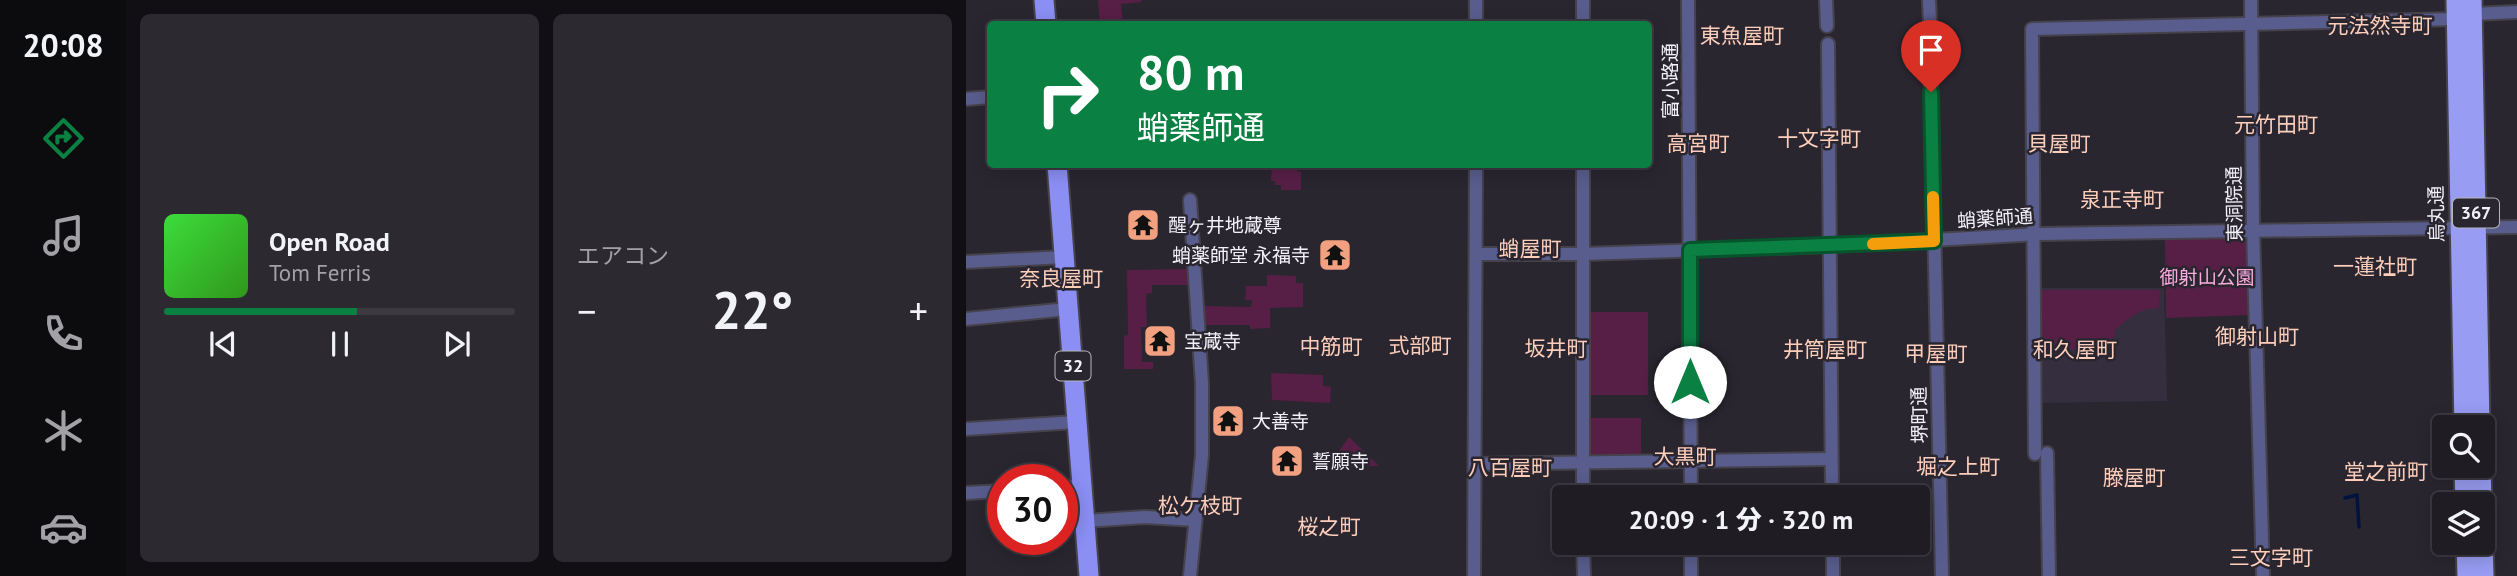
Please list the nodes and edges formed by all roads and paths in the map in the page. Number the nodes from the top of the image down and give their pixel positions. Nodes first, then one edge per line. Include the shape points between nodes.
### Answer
1 (1045, 0) edge
2 (1476, 0) edge
3 (1583, 0) edge
4 (1688, 0) edge
5 (1826, 0) edge
6 (1930, 0) edge
7 (2250, 0) edge
8 (2464, 8) edge
9 (2517, 12) edge
10 (1046, 21) edge
11 (1476, 21) edge
12 (1583, 21) edge
13 (1930, 23) dead end
14 (2251, 23) junction
15 (1827, 26) dead end
16 (1930, 42) dead end
17 (1828, 44) dead end
18 (987, 97) edge
19 (966, 99) edge
20 (1057, 168) edge
21 (1476, 168) edge
22 (1583, 168) edge
23 (1190, 200) dead end
24 (2467, 228) junction
25 (2517, 228) edge
26 (2253, 232) junction
27 (2033, 235) junction
28 (1934, 241) junction
29 (1829, 246) junction
30 (1690, 250) junction
31 (1476, 254) junction
32 (1583, 254) junction
33 (1064, 257) junction
34 (966, 262) edge
35 (1068, 309) junction
36 (966, 319) edge
37 (2463, 415) edge
38 (2479, 415) edge
39 (1077, 422) junction
40 (966, 429) edge
41 (1831, 459) junction
42 (1690, 461) junction
43 (1583, 463) junction
44 (1074, 464) edge
45 (1475, 464) junction
46 (1583, 485) edge
47 (1691, 485) edge
48 (1832, 485) edge
49 (987, 492) edge
50 (966, 494) edge
51 (1078, 503) edge
52 (1195, 520) junction
53 (1085, 522) junction
54 (1583, 555) edge
55 (1691, 555) edge
56 (1833, 555) edge
57 (2466, 555) edge
58 (2483, 555) edge
59 (1089, 576) edge
60 (1190, 576) edge
61 (1474, 576) edge
62 (1584, 576) edge
63 (1691, 576) edge
64 (1833, 576) edge
65 (1942, 576) edge
66 (2049, 576) edge
67 (2263, 576) edge
68 (2467, 576) edge
69 (2484, 576) edge

1 - 10 main road
2 - 11 street
3 - 12 street
4 - 30 street, 富小路通
5 - 15 street
6 - 13 street
7 - 14 street, 東洞院通
8 - 9 street
8 - 14 street
8 - 24 highway, 烏丸通 / 367
14 - 26 street, 東洞院通
14 - 27 street via 2032,29
16 - 28 street, 堺町通
17 - 29 street
18 - 19 street
20 - 33 main road, 32
21 - 31 street
22 - 32 street
23 - 52 street via 1202,384 1202,455
24 - 25 street, 蛸薬師通
24 - 26 street, 蛸薬師通
24 - 37 highway, 烏丸通 / 367
24 - 38 highway, 烏丸通 / 367
26 - 27 street, 蛸薬師通
26 - 67 street, 東洞院通
27 - 28 street, 蛸薬師通
27 - 66 street
28 - 29 street, 蛸薬師通
28 - 65 street, 堺町通
29 - 30 street, 蛸薬師通
29 - 41 street
30 - 32 street, 蛸薬師通
30 - 42 street, 富小路通
31 - 32 street, 蛸薬師通
31 - 45 street
32 - 43 street
33 - 34 street
33 - 35 main road, 32
35 - 36 street
35 - 39 main road, 32
39 - 40 street
39 - 44 main road, 32
41 - 42 street
41 - 48 street
42 - 43 street
42 - 47 street, 富小路通
43 - 45 street
43 - 46 street
45 - 61 street
49 - 50 street
51 - 53 main road, 32
52 - 53 street via 1145,517
52 - 60 street
53 - 59 main road, 32
54 - 62 street
55 - 63 street
56 - 64 street
57 - 68 highway
58 - 69 highway

